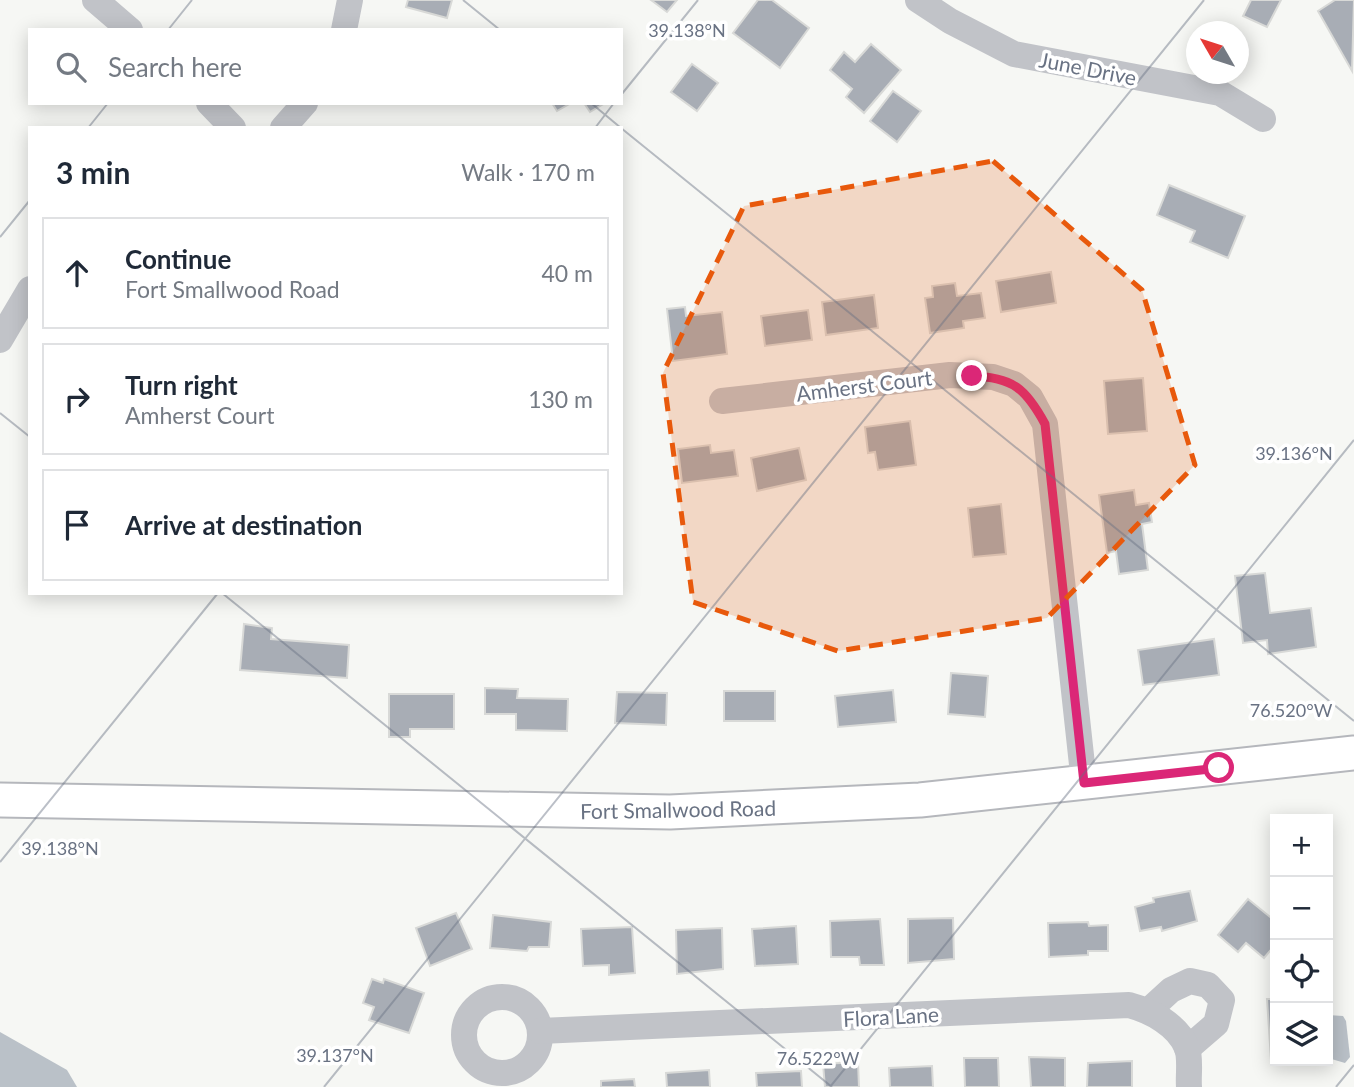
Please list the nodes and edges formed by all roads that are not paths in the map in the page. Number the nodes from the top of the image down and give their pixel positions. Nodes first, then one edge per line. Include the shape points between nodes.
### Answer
1 (95, 0) edge
2 (350, 0) edge
3 (919, 0) edge
4 (128, 28) edge
5 (344, 28) edge
6 (211, 105) edge
7 (303, 105) edge
8 (1263, 119) dead end
9 (231, 126) edge
10 (285, 126) edge
11 (28, 292) edge
12 (0, 340) edge
13 (722, 401) dead end
14 (1354, 753) edge
15 (1084, 783) junction
16 (0, 800) edge
17 (1148, 1010) junction
18 (540, 1031) dead end
19 (1187, 1048) junction
20 (1189, 1087) edge

1 - 4 street
2 - 5 street
3 - 8 street, June Drive via 1014,54 1220,93
6 - 9 street
7 - 10 street
11 - 12 street
13 - 15 street, Amherst Court via 950,375 993,377 1014,384 1030,397 1045,424
14 - 15 main road, Fort Smallwood Road
15 - 16 main road, Fort Smallwood Road via 920,800 670,812
17 - 18 street, Flora Lane via 1129,1005
17 - 19 street via 1175,1030
17 - 19 street via 1190,981 1208,985 1222,1000 1216,1024
19 - 20 street

